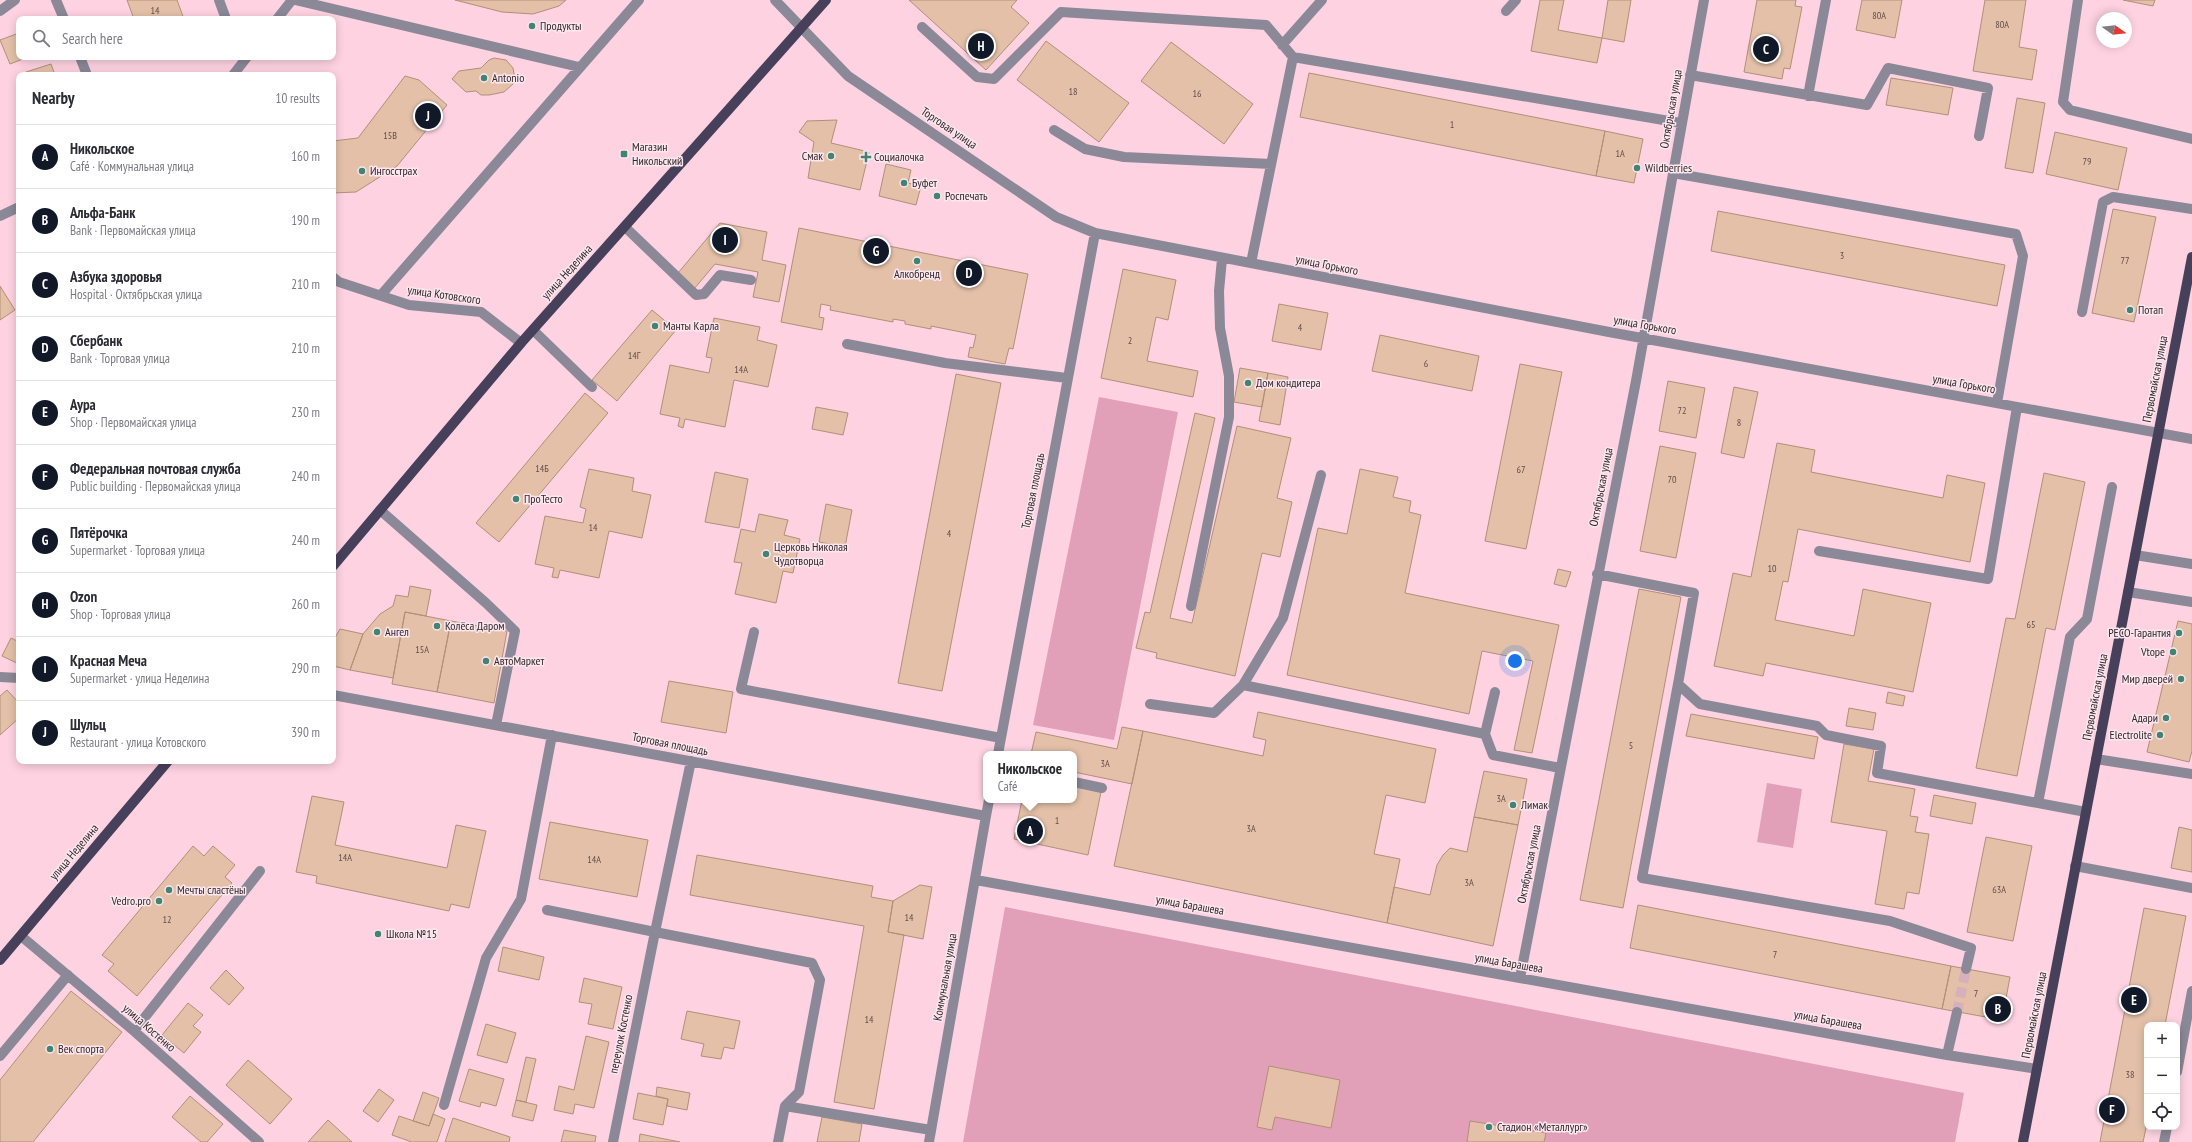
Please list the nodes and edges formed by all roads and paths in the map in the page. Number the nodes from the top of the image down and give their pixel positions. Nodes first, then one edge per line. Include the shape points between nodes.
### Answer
1 (15, 0) edge
2 (56, 0) edge
3 (219, 0) edge
4 (292, 0) edge
5 (295, 0) edge
6 (639, 0) edge
7 (775, 0) edge
8 (826, 0) edge
9 (1322, 0) edge
10 (1516, 0) edge
11 (1704, 0) edge
12 (1826, 0) edge
13 (2078, 0) edge
14 (0, 11) edge
15 (1506, 11) dead end
16 (63, 16) edge
17 (225, 16) edge
18 (279, 16) edge
19 (803, 27) junction
20 (922, 27) dead end
21 (1282, 44) junction
22 (1292, 57) junction
23 (81, 60) edge
24 (242, 60) edge
25 (579, 67) junction
26 (86, 72) edge
27 (235, 72) edge
28 (1690, 75) junction
29 (1808, 96) junction
30 (1681, 123) junction
31 (1054, 130) dead end
32 (1979, 136) dead end
33 (2192, 139) edge
34 (1271, 164) junction
35 (1672, 173) junction
36 (16, 208) edge
37 (2192, 209) edge
38 (0, 216) edge
39 (625, 227) junction
40 (1095, 233) junction
41 (2192, 257) edge
42 (1222, 259) junction
43 (1251, 263) junction
44 (336, 280) edge
45 (751, 280) dead end
46 (381, 295) junction
47 (2082, 312) dead end
48 (533, 330) junction
49 (1642, 338) junction
50 (521, 344) junction
51 (847, 344) dead end
52 (1068, 378) junction
53 (592, 387) dead end
54 (1997, 403) junction
55 (2017, 407) junction
56 (2158, 433) junction
57 (2192, 439) edge
58 (1320, 475) dead end
59 (2112, 487) dead end
60 (380, 510) junction
61 (1819, 551) dead end
62 (2135, 555) junction
63 (336, 562) edge
64 (2192, 564) edge
65 (1597, 574) junction
66 (2128, 592) junction
67 (2192, 602) edge
68 (1191, 606) dead end
69 (754, 632) dead end
70 (0, 676) edge
71 (16, 678) edge
72 (1678, 684) junction
73 (1243, 685) junction
74 (1495, 692) dead end
75 (336, 696) edge
76 (1150, 704) dead end
77 (496, 725) junction
78 (1485, 734) junction
79 (552, 735) junction
80 (1001, 738) junction
81 (999, 751) edge
82 (2096, 759) junction
83 (691, 761) junction
84 (165, 764) edge
85 (1560, 768) junction
86 (2192, 774) edge
87 (1077, 783) edge
88 (1102, 788) dead end
89 (988, 803) edge
90 (2038, 803) junction
91 (2086, 812) junction
92 (986, 816) junction
93 (2075, 866) junction
94 (260, 871) dead end
95 (976, 880) junction
96 (2192, 888) edge
97 (547, 910) dead end
98 (655, 932) junction
99 (21, 936) junction
100 (0, 960) edge
101 (1966, 969) tunnel mouth
102 (68, 975) junction
103 (1520, 978) junction
104 (2192, 991) edge
105 (1957, 1012) tunnel mouth
106 (134, 1031) junction
107 (1947, 1055) junction
108 (0, 1056) edge
109 (2180, 1058) edge
110 (2037, 1069) junction
111 (444, 1105) dead end
112 (784, 1106) junction
113 (931, 1130) junction
114 (2166, 1130) edge
115 (259, 1142) edge
116 (613, 1142) edge
117 (778, 1142) edge
118 (929, 1142) edge
119 (2023, 1142) edge
120 (2164, 1142) edge

1 - 14 street
2 - 16 street
3 - 17 street
4 - 18 street
5 - 25 street
6 - 25 street
7 - 19 street, Торговая улица
8 - 19 main road, улица Неделина
9 - 21 street
10 - 15 street
11 - 28 street, Октябрьская улица
12 - 29 street
13 - 33 street via 2063,102 2070,110
19 - 39 main road, улица Неделина
19 - 40 street, Торговая улица via 848,76 1056,217
20 - 21 street via 977,77 994,79 1061,12 1266,25
21 - 22 street
22 - 30 street
22 - 34 street
23 - 26 street
24 - 27 street
25 - 46 street
28 - 29 street
28 - 30 street, Октябрьская улица
29 - 32 street via 1867,105 1888,68 1988,88
30 - 35 street, Октябрьская улица
31 - 34 street via 1085,150 1124,157
34 - 43 street
35 - 49 street, Октябрьская улица
35 - 54 street via 2016,234 2023,256
36 - 38 street
37 - 47 street via 2113,197 2103,202
39 - 45 street via 696,295 704,294 720,275
39 - 48 main road, улица Неделина
40 - 42 street, улица Горького
40 - 52 street, Торговая площадь
41 - 56 main road, Первомайская улица
42 - 43 street, улица Горького
42 - 68 street via 1219,291 1220,328 1229,376 1229,417
43 - 49 street, улица Горького
44 - 46 street, улица Котовского
46 - 50 street, улица Котовского via 409,305 481,312
48 - 50 main road, улица Неделина
48 - 53 street
49 - 54 street, улица Горького
49 - 65 street, Октябрьская улица
50 - 60 main road, улица Неделина
51 - 52 street via 945,363
52 - 80 street, Торговая площадь
54 - 55 street, улица Горького
55 - 56 street, улица Горького
55 - 61 street via 1988,579
56 - 57 street, улица Горького
56 - 62 main road, Первомайская улица
58 - 73 street via 1282,618
59 - 90 street via 2087,619 2070,637
60 - 63 main road, улица Неделина
60 - 77 street via 515,631
62 - 64 street
62 - 66 main road, Первомайская улица
65 - 72 street via 1694,593
65 - 85 street, Октябрьская улица
66 - 67 street
66 - 82 main road, Первомайская улица
69 - 80 street via 741,689
70 - 71 street
72 - 90 street via 1700,704 1817,726 1826,735 1881,746 1877,773
72 - 101 street via 1642,878 1890,921 1971,948
73 - 76 street via 1214,713
73 - 78 street
74 - 78 street
75 - 77 street, Торговая площадь
77 - 79 street, Торговая площадь
78 - 85 street via 1493,755
79 - 83 street, Торговая площадь
79 - 111 street via 522,899 486,958
80 - 81 street, Торговая площадь
82 - 86 street
82 - 91 main road, Первомайская улица
83 - 92 street, Торговая площадь
83 - 98 street, переулок Костенко
84 - 99 main road, улица Неделина
85 - 103 street, Октябрьская улица
87 - 88 street
89 - 92 street
90 - 91 street
91 - 93 main road, Первомайская улица
92 - 95 street, Коммунальная улица
93 - 96 street
93 - 110 main road, Первомайская улица
94 - 106 street
95 - 103 street, улица Барашева
95 - 113 street, Коммунальная улица
97 - 98 street
98 - 112 street via 812,963 820,980 801,1085 799,1092
98 - 116 street, переулок Костенко
99 - 100 main road, улица Неделина
99 - 102 street, улица Костенко
102 - 106 street, улица Костенко
102 - 108 street
103 - 107 street, улица Барашева
104 - 109 street
105 - 107 street
106 - 115 street, улица Костенко
107 - 110 street, улица Барашева
110 - 119 main road, Первомайская улица
112 - 113 street
112 - 117 street
113 - 118 street, Коммунальная улица
114 - 120 street

